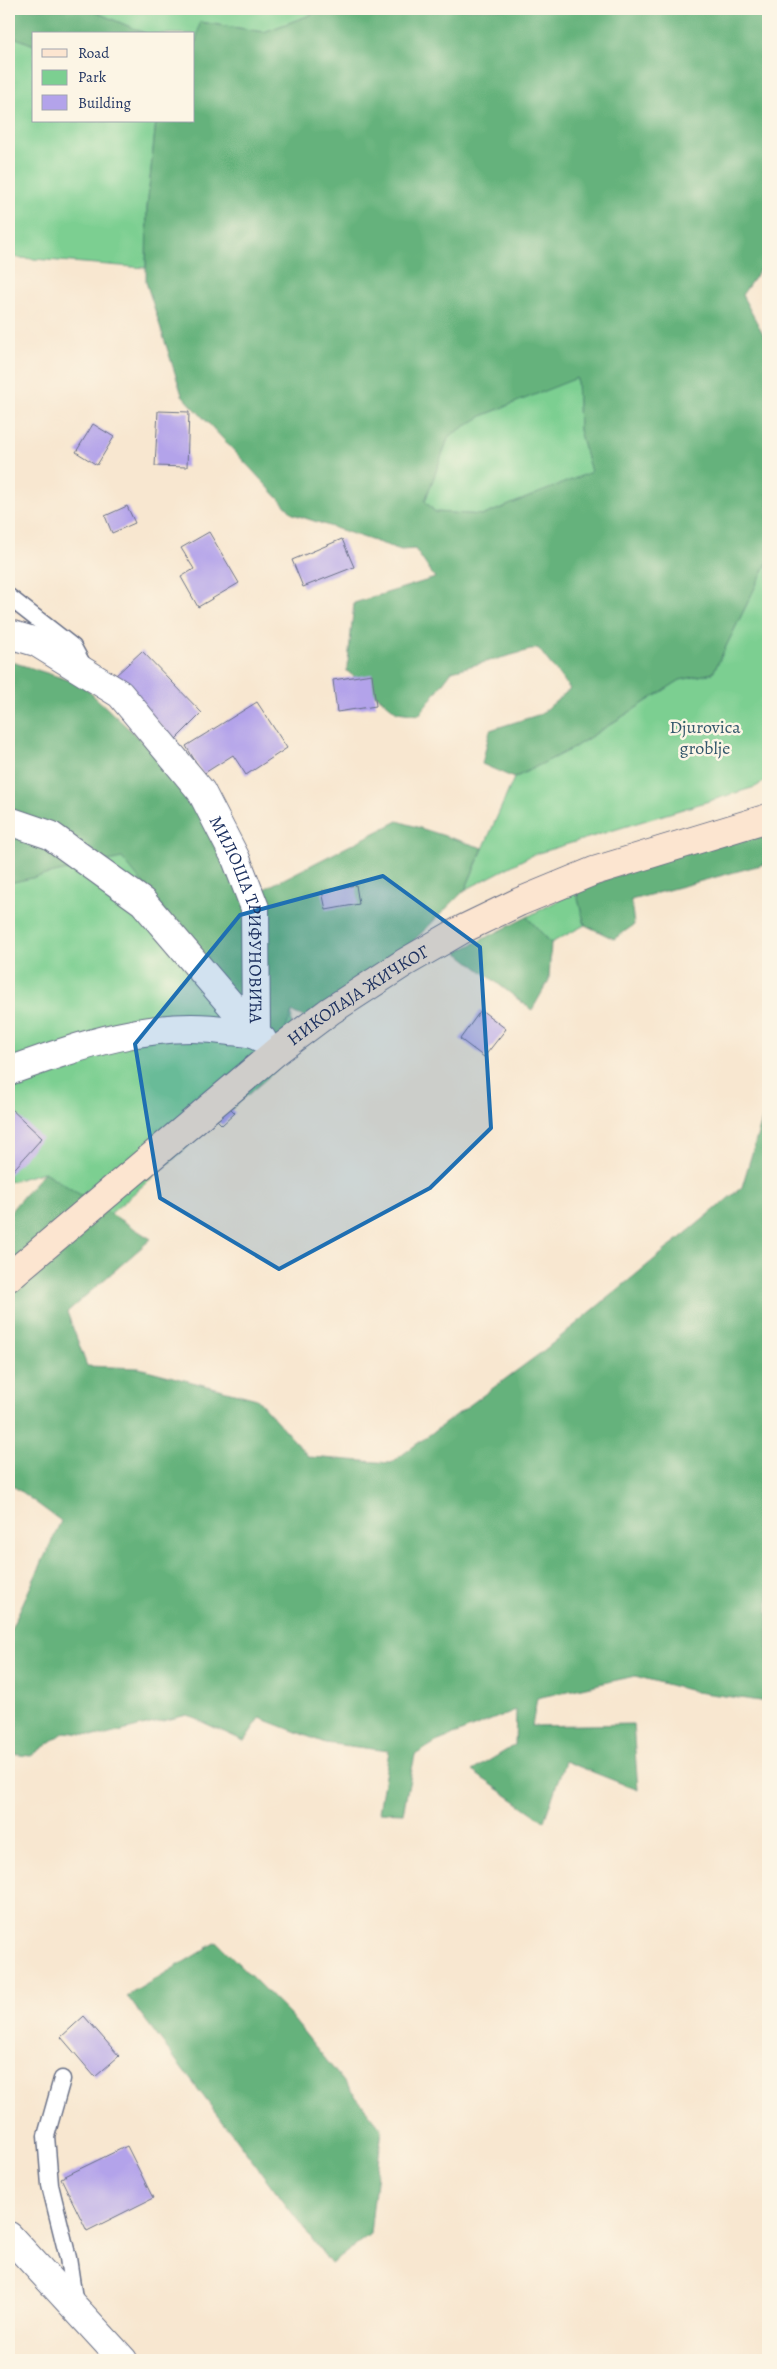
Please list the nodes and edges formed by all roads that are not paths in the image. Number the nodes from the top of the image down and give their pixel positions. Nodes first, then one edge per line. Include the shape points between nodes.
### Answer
1 (9, 597) edge
2 (9, 634) edge
3 (89, 675) junction
4 (768, 818) edge
5 (9, 821) edge
6 (256, 1034) junction
7 (278, 1050) junction
8 (9, 1071) edge
9 (9, 1277) edge
10 (62, 2079) dead end
11 (9, 2236) edge
12 (75, 2308) junction
13 (123, 2360) edge

1 - 3 lane via 73,647
2 - 3 street, МИЛОША ТРИФУНОВИЋА via 36,642
3 - 6 street, МИЛОША ТРИФУНОВИЋА via 120,694 201,791 236,859 255,908
4 - 7 street, НИКОЛАЈА ЖИЧКОГ via 594,871 519,902 404,963 330,1010
5 - 6 street, МИЛОША ТРИФУНОВИЋА via 50,835 143,902
6 - 7 street
6 - 8 street via 214,1028 163,1028 54,1055
7 - 9 street, НИКОЛАЈА ЖИЧКОГ
10 - 12 lane via 46,2136 50,2185 68,2258
11 - 12 street
12 - 13 street

